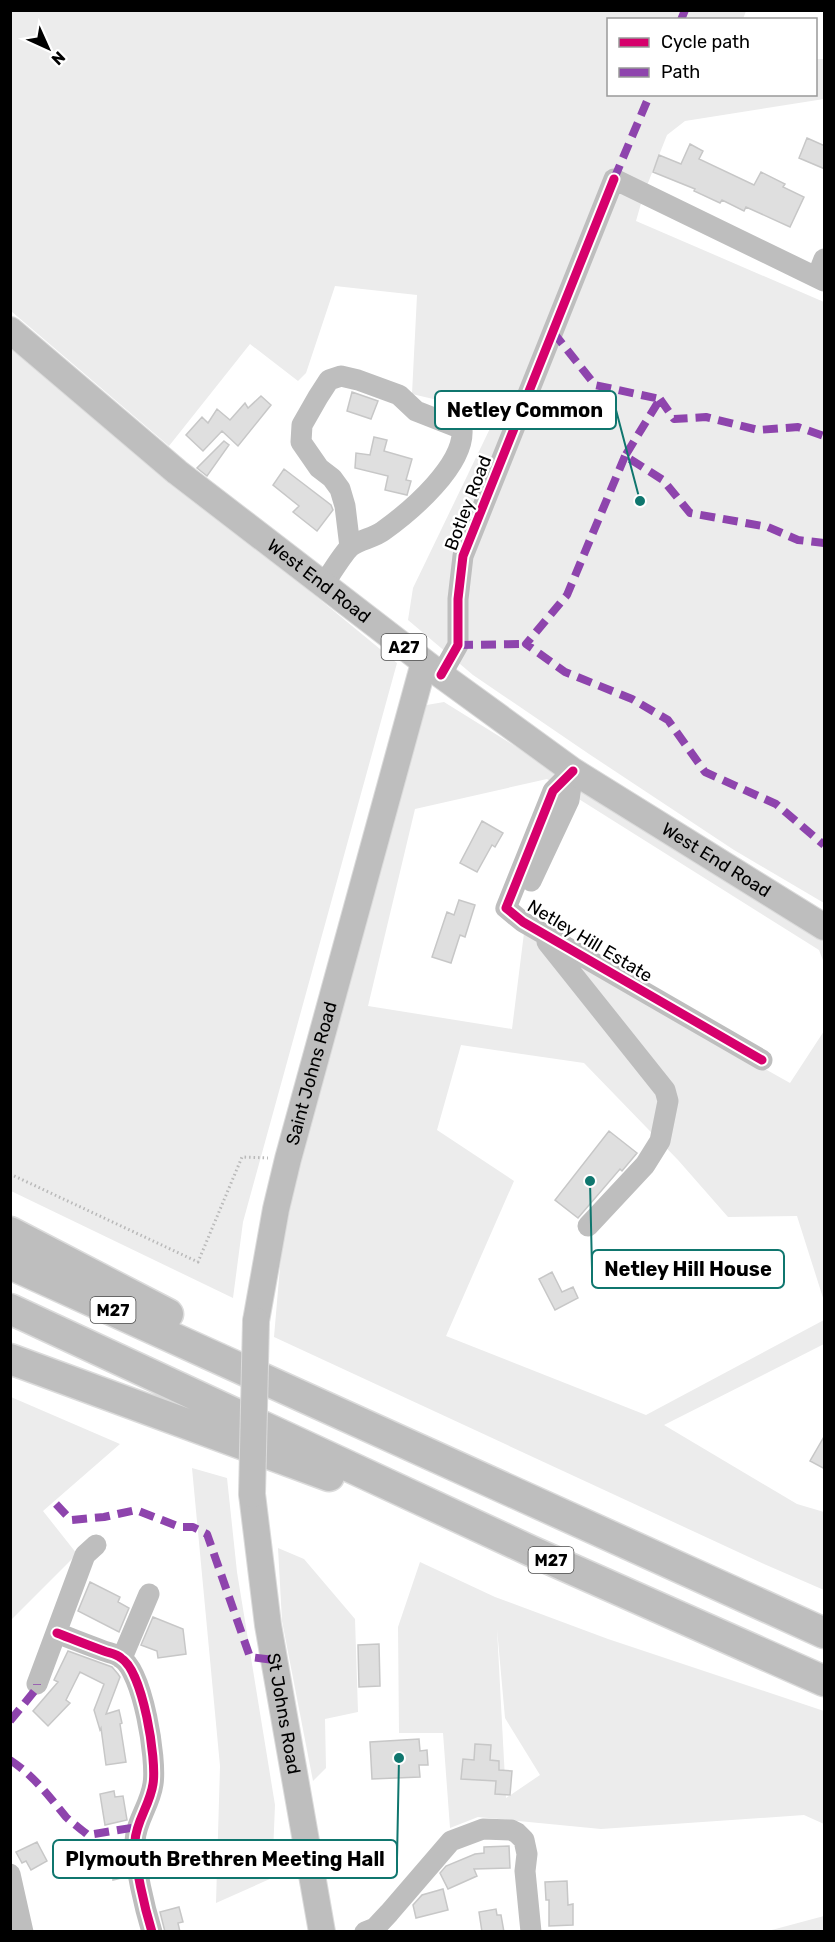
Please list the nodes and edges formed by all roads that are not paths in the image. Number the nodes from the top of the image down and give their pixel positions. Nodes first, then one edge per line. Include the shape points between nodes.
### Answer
1 (822, 272) edge
2 (10, 330) edge
3 (350, 547) junction
4 (323, 585) junction
5 (432, 669) junction
6 (573, 771) junction
7 (531, 927) junction
8 (825, 927) edge
9 (762, 1060) dead end
10 (588, 1226) dead end
11 (10, 1232) edge
12 (10, 1264) edge
13 (10, 1309) edge
14 (10, 1359) edge
15 (473, 1472) junction
16 (252, 1494) joint
17 (96, 1545) dead end
18 (531, 1551) junction
19 (149, 1594) dead end
20 (57, 1633) junction
21 (825, 1633) edge
22 (122, 1658) junction
23 (825, 1681) edge
24 (38, 1684) dead end
25 (10, 1874) edge
26 (23, 1932) edge
27 (152, 1932) edge
28 (322, 1932) edge
29 (365, 1932) edge
30 (531, 1932) edge

1 - 5 street, Botley Road via 614,179 463,556 458,645
2 - 4 main road, West End Road / A27 via 177,472
3 - 3 street via 340,489 301,442 302,425 329,380 341,376 399,395 416,411 462,429 463,439 438,482 418,502 382,532
3 - 4 street
4 - 5 main road, West End Road / A27
5 - 6 main road, West End Road / A27
5 - 16 main road, Saint Johns Road, bridge via 276,1209 256,1322
6 - 7 street, Netley Hill Estate via 569,800 520,904
6 - 8 main road, West End Road / A27
7 - 9 street, Netley Hill Estate
7 - 10 street via 665,1090 668,1101 660,1141 645,1165
11 - 15 highway, M27
12 - 15 highway, M27
13 - 18 highway, M27
14 - 18 highway, M27
15 - 21 highway, M27
16 - 28 main road, St Johns Road via 268,1625
17 - 20 street via 85,1556
18 - 23 highway, M27
19 - 22 street
20 - 22 street
20 - 24 street
22 - 27 street via 144,1701 153,1764 153,1784 135,1844
25 - 26 street
29 - 30 street via 375,1928 451,1841 483,1829 511,1830 524,1840

